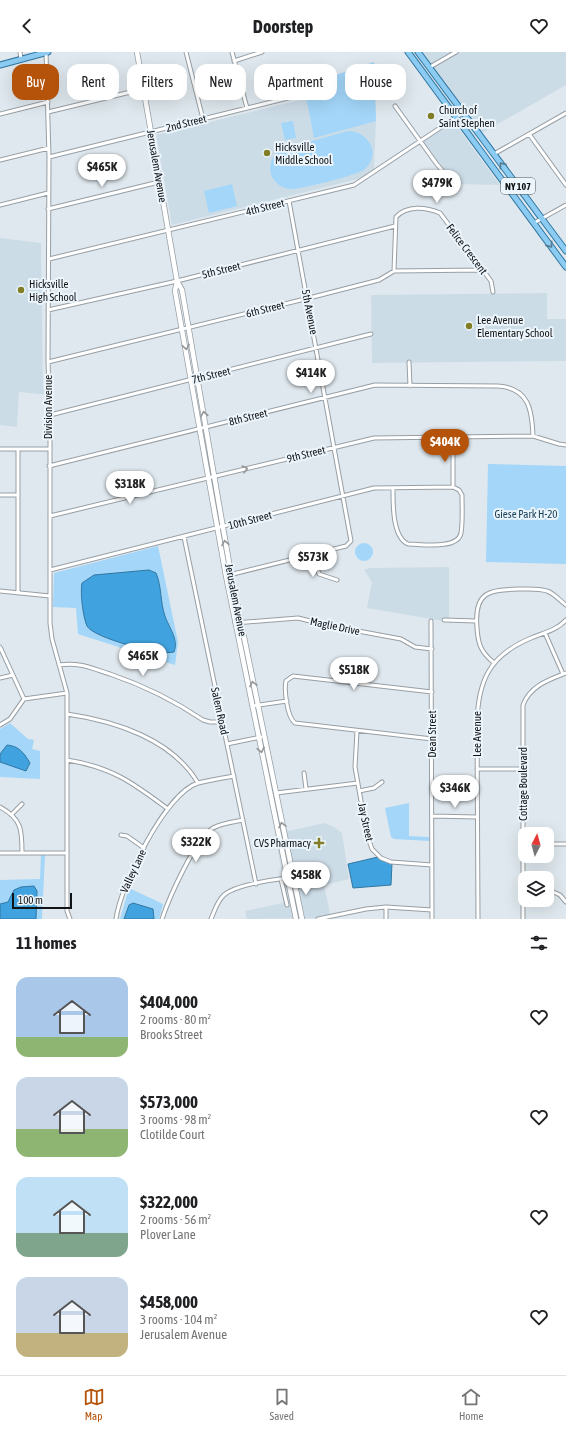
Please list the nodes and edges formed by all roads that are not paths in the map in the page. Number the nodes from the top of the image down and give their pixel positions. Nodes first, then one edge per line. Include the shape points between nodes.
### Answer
1 (20, 52) edge
2 (47, 52) edge
3 (136, 52) edge
4 (186, 52) edge
5 (232, 52) edge
6 (262, 52) edge
7 (408, 52) edge
8 (418, 52) edge
9 (456, 52) edge
10 (21, 59) junction
11 (234, 60) junction
12 (138, 64) edge
13 (0, 65) edge
14 (430, 67) junction
15 (127, 93) edge
16 (145, 100) edge
17 (280, 100) edge
18 (48, 102) junction
19 (395, 106) dead end
20 (247, 108) junction
21 (48, 112) junction
22 (464, 112) junction
23 (566, 113) edge
24 (0, 114) edge
25 (456, 117) junction
26 (203, 119) junction
27 (150, 132) junction
28 (529, 134) junction
29 (420, 141) junction
30 (49, 148) junction
31 (494, 154) junction
32 (49, 157) junction
33 (0, 160) edge
34 (159, 182) junction
35 (566, 185) edge
36 (455, 186) dead end
37 (48, 193) junction
38 (289, 201) junction
39 (0, 205) edge
40 (566, 205) edge
41 (48, 209) junction
42 (542, 219) junction
43 (534, 223) junction
44 (395, 226) junction
45 (168, 231) junction
46 (298, 251) junction
47 (566, 251) edge
48 (49, 259) junction
49 (566, 267) edge
50 (482, 270) junction
51 (394, 271) junction
52 (177, 281) junction
53 (493, 292) dead end
54 (307, 299) junction
55 (48, 310) junction
56 (188, 328) junction
57 (182, 329) junction
58 (371, 334) dead end
59 (316, 348) junction
60 (48, 362) junction
61 (409, 362) dead end
62 (198, 378) junction
63 (192, 380) junction
64 (410, 386) junction
65 (326, 398) junction
66 (50, 415) junction
67 (206, 427) junction
68 (200, 429) junction
69 (533, 436) junction
70 (453, 438) junction
71 (566, 445) edge
72 (335, 446) junction
73 (48, 448) junction
74 (0, 449) edge
75 (18, 449) junction
76 (49, 466) junction
77 (214, 476) junction
78 (207, 478) junction
79 (393, 488) junction
80 (453, 488) junction
81 (0, 495) edge
82 (18, 495) junction
83 (344, 496) junction
84 (50, 516) junction
85 (223, 528) junction
86 (217, 529) junction
87 (184, 538) junction
88 (313, 554) junction
89 (50, 570) junction
90 (228, 575) junction
91 (337, 580) dead end
92 (0, 591) edge
93 (18, 593) junction
94 (50, 596) junction
95 (566, 605) edge
96 (444, 620) dead end
97 (566, 620) edge
98 (431, 621) dead end
99 (476, 621) junction
100 (238, 622) junction
101 (545, 632) junction
102 (0, 647) edge
103 (432, 650) junction
104 (493, 662) junction
105 (59, 665) junction
106 (564, 674) edge
107 (13, 675) junction
108 (0, 678) edge
109 (432, 692) junction
110 (67, 693) junction
111 (24, 699) junction
112 (287, 701) junction
113 (258, 705) junction
114 (252, 706) junction
115 (67, 714) junction
116 (222, 722) junction
117 (0, 726) edge
118 (357, 731) junction
119 (262, 737) junction
120 (432, 739) junction
121 (227, 744) junction
122 (67, 760) junction
123 (478, 769) junction
124 (523, 769) junction
125 (304, 773) dead end
126 (234, 776) junction
127 (382, 782) dead end
128 (358, 783) junction
129 (198, 784) junction
130 (306, 789) junction
131 (360, 791) junction
132 (276, 793) junction
133 (270, 794) junction
134 (22, 804) dead end
135 (0, 807) edge
136 (168, 809) junction
137 (12, 814) junction
138 (432, 816) junction
139 (477, 817) junction
140 (243, 820) junction
141 (524, 827) edge
142 (121, 835) dead end
143 (554, 844) edge
144 (566, 844) edge
145 (144, 848) junction
146 (67, 852) junction
147 (0, 853) edge
148 (22, 853) junction
149 (432, 865) junction
150 (284, 878) junction
151 (256, 884) junction
152 (554, 892) edge
153 (566, 902) edge
154 (287, 905) dead end
155 (386, 907) junction
156 (523, 907) edge
157 (432, 910) junction
158 (70, 919) edge
159 (116, 919) edge
160 (162, 919) edge
161 (211, 919) edge
162 (296, 919) edge
163 (302, 919) edge
164 (318, 919) edge
165 (386, 919) edge
166 (432, 919) edge
167 (478, 919) edge
168 (523, 919) edge

1 - 10 street
2 - 10 main road
2 - 18 street, Division Avenue
3 - 12 main road, Jerusalem Avenue
4 - 26 street
5 - 11 street
6 - 11 street
7 - 25 main road, NY 107
8 - 14 main road, NY 107
9 - 14 street
10 - 13 main road
11 - 20 street
14 - 22 main road, NY 107
15 - 21 street
16 - 27 main road, Jerusalem Avenue
17 - 20 street, 2nd Street
18 - 21 street, Division Avenue
18 - 24 street
19 - 29 street
20 - 26 street, 2nd Street
21 - 30 street, Division Avenue
22 - 25 street, 4th Street
22 - 31 main road, NY 107
23 - 28 street
25 - 29 street, 4th Street
25 - 43 main road, NY 107
26 - 27 street, 2nd Street
27 - 32 street, 2nd Street
27 - 34 main road, Jerusalem Avenue
28 - 31 street
28 - 35 street
29 - 36 street
29 - 38 street, 4th Street via 354,185
30 - 32 street, Division Avenue
30 - 33 street
42 -> 31 main road, NY 107
32 - 37 street, Division Avenue
34 - 41 street
34 - 45 main road, Jerusalem Avenue
37 - 39 street
37 - 41 street, Division Avenue
38 - 45 street, 4th Street
38 - 46 street, 5th Avenue
40 - 42 street
41 - 48 street, Division Avenue
42 - 43 street
42 - 47 main road, NY 107
43 -> 49 main road, NY 107
44 - 46 street, 5th Street
44 - 50 street, Felice Crescent via 396,217 408,209 431,209 440,213
44 - 51 street, Felice Crescent
45 - 48 street, 4th Street
45 - 52 main road, Jerusalem Avenue
46 - 52 street, 5th Street
46 - 54 street, 5th Avenue
48 - 55 street, Division Avenue
50 - 51 street, 6th Street
50 - 53 street, Felice Crescent via 491,281
51 - 54 street, 6th Street via 379,280
52 - 55 street, 5th Street
52 - 56 main road, Jerusalem Avenue via 182,290
52 - 57 main road, Jerusalem Avenue via 175,291
54 - 56 street, 6th Street
54 - 59 street, 5th Avenue
55 - 60 street, Division Avenue
56 - 57 street, 6th Street
56 - 62 main road, Jerusalem Avenue
57 - 60 street, 6th Street
57 -> 63 main road, Jerusalem Avenue
58 - 59 street, 7th Street
59 - 62 street, 7th Street
59 - 65 street, 5th Avenue
60 - 66 street, Division Avenue
61 - 64 street
62 - 63 street, 7th Street
67 -> 62 main road, Jerusalem Avenue
63 - 66 street, 7th Street
63 - 68 main road, Jerusalem Avenue
64 - 65 street, 8th Street via 375,385
64 - 69 street, 8th Street via 510,388 528,403 532,416
65 - 67 street, 8th Street
65 - 72 street, 5th Avenue
66 - 73 street, Division Avenue
67 - 68 street, 8th Street
67 - 77 main road, Jerusalem Avenue
68 - 76 street, 8th Street
68 - 78 main road, Jerusalem Avenue
69 - 70 street, 9th Street
69 - 71 street, 9th Street
70 - 72 street, 9th Street via 374,438
70 - 80 street
77 -> 72 street, 9th Street
72 - 83 street, 5th Avenue
73 - 75 street
73 - 76 street, Division Avenue
74 - 75 street
75 - 82 street
76 - 84 street, Division Avenue
77 - 78 street, 9th Street
77 - 85 main road, Jerusalem Avenue
78 - 84 street, 9th Street
78 - 86 main road, Jerusalem Avenue
79 - 80 street, 10th Street
79 - 80 street via 398,533 408,544 450,544 457,540 461,531 462,495 459,490
79 - 83 street, 10th Street via 374,488
81 - 82 street
82 - 93 street
83 - 85 street, 10th Street
83 - 88 street, 5th Avenue via 351,541 346,546
84 - 89 street, Division Avenue
85 - 86 street, 10th Street
90 -> 85 main road, Jerusalem Avenue
86 - 87 street, 10th Street
86 - 90 main road, Jerusalem Avenue
87 - 89 street, 10th Street
87 - 116 street, Salem Road
88 - 90 street
88 - 91 street via 319,574
89 - 94 street, Division Avenue
90 - 100 main road, Jerusalem Avenue
92 - 93 street
93 - 94 street
94 - 105 street, Division Avenue via 52,639
95 - 99 street via 547,591 498,590 488,593 481,600
96 - 99 street
97 - 101 street
98 - 103 street, Dean Street
99 - 104 street via 480,648
100 - 103 street, Maglie Drive via 298,618 401,639
113 -> 100 main road, Jerusalem Avenue
100 - 114 main road, Jerusalem Avenue
101 - 104 street via 518,644
101 - 106 street
102 - 107 street
103 - 109 street, Dean Street
104 - 123 street, Lee Avenue via 478,701
105 - 110 street, Division Avenue
105 - 116 street via 80,664 139,684 167,697 203,720
106 - 124 street, Cottage Boulevard via 536,687 525,700
107 - 108 street
107 - 111 street
109 - 112 street via 293,676 286,681
109 - 120 street, Dean Street
110 - 111 street
110 - 115 street, Division Avenue
111 - 117 street via 10,719
112 - 113 street
112 - 118 street via 290,717 295,723
113 - 114 street
113 - 119 main road, Jerusalem Avenue
114 - 119 main road, Jerusalem Avenue
115 - 122 street, Division Avenue
115 - 129 street via 110,722 142,735 185,765
116 - 121 street, Salem Road
118 - 120 street
118 - 128 street, Jay Street via 354,760
119 - 121 street
119 - 132 main road, Jerusalem Avenue
119 -> 133 main road, Jerusalem Avenue
120 - 138 street, Dean Street
121 - 126 street, Salem Road
122 - 136 street via 94,765 121,776
122 - 146 street, Division Avenue
123 - 124 street
123 - 139 street, Lee Avenue
124 - 141 street, Cottage Boulevard
125 - 130 street
126 - 129 street, Valley Lane
126 - 140 street, Salem Road
127 - 131 street via 374,788
128 - 130 street
128 - 131 street, Jay Street
129 - 136 street, Valley Lane via 179,797
130 - 132 street
131 - 149 street, Jay Street via 369,844 377,855 391,862
132 - 133 street
163 -> 132 main road, Jerusalem Avenue
133 - 150 main road, Jerusalem Avenue
134 - 137 street
135 - 137 street
136 - 145 street, Valley Lane
137 - 148 street via 21,829
138 - 139 street
138 - 149 street, Dean Street
139 - 167 street, Lee Avenue
140 - 151 street, Salem Road
140 - 160 street via 214,827 206,835 182,873
142 - 145 street via 127,836
143 - 144 street
145 - 159 street, Valley Lane via 123,891
146 - 148 street
146 - 158 street, Division Avenue via 67,911
147 - 148 street
149 - 157 street, Dean Street
150 - 151 street
150 - 154 street, Jerusalem Avenue
150 - 162 main road, Jerusalem Avenue
151 - 161 street via 227,893 221,898
152 - 153 street
155 - 157 street
155 - 164 street
155 - 165 street
156 - 168 street, Cottage Boulevard
157 - 166 street, Dean Street

